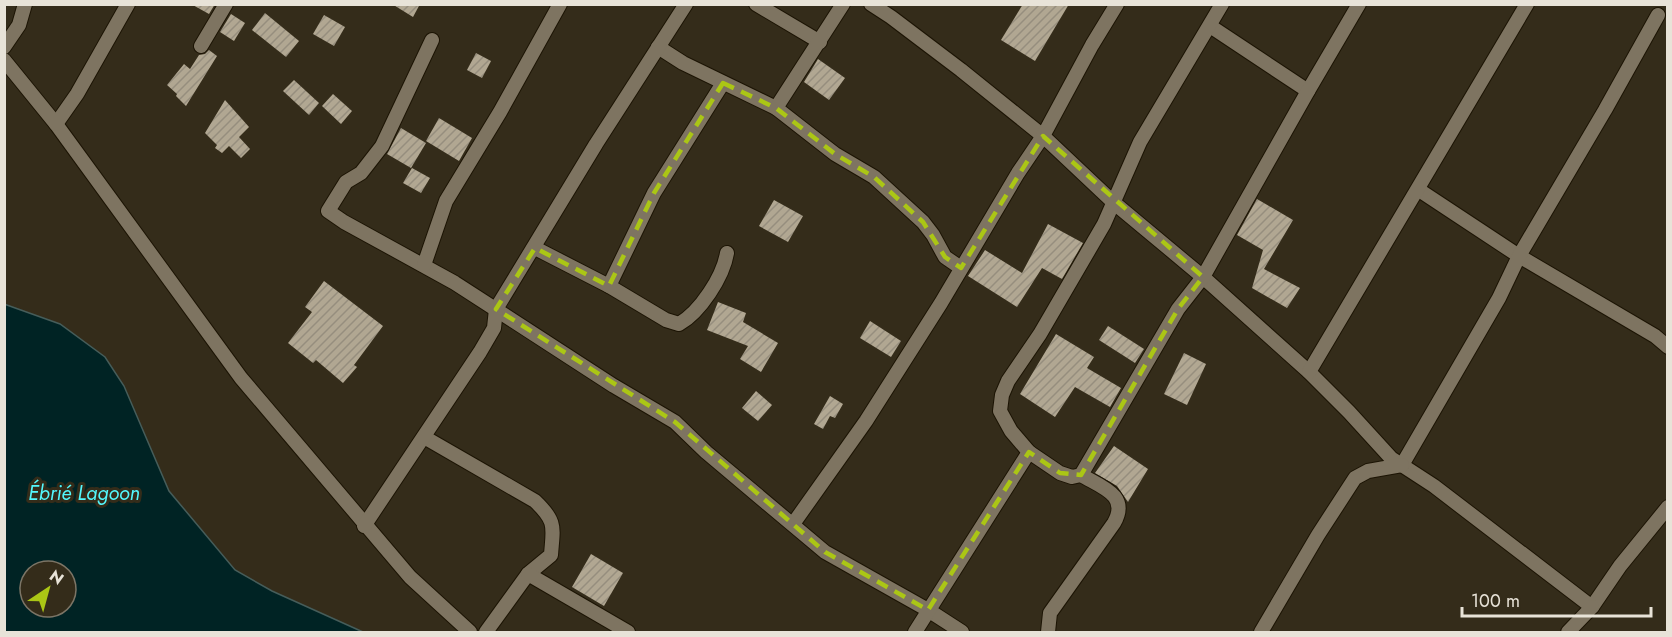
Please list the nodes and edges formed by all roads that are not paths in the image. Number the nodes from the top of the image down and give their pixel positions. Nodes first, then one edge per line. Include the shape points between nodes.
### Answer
1 (25, 4) edge
2 (128, 4) edge
3 (226, 4) edge
4 (560, 4) edge
5 (686, 4) edge
6 (756, 4) edge
7 (843, 4) edge
8 (871, 4) edge
9 (899, 4) edge
10 (1118, 4) edge
11 (1222, 4) edge
12 (1359, 4) edge
13 (1527, 4) edge
14 (1658, 15) dead end
15 (891, 17) junction
16 (1210, 26) junction
17 (432, 40) dead end
18 (820, 42) junction
19 (201, 46) dead end
20 (4, 47) edge
21 (658, 47) junction
22 (4, 60) edge
23 (723, 82) junction
24 (1308, 91) junction
25 (776, 108) junction
26 (56, 124) junction
27 (1043, 136) junction
28 (1419, 190) junction
29 (1113, 202) junction
30 (535, 248) junction
31 (728, 253) dead end
32 (1519, 256) junction
33 (424, 265) junction
34 (961, 268) junction
35 (1203, 277) junction
36 (609, 286) junction
37 (496, 309) junction
38 (1668, 347) edge
39 (1309, 372) junction
40 (424, 437) junction
41 (1029, 453) junction
42 (1402, 465) junction
43 (1081, 475) junction
44 (1668, 507) edge
45 (793, 524) junction
46 (364, 526) junction
47 (528, 574) junction
48 (1592, 607) junction
49 (928, 610) junction
50 (470, 633) edge
51 (486, 633) edge
52 (628, 633) edge
53 (915, 633) edge
54 (962, 633) edge
55 (1048, 633) edge
56 (1261, 633) edge
57 (1568, 633) edge

1 - 20 street via 19,25
2 - 26 street
3 - 19 street
4 - 33 street via 446,201
5 - 21 street
6 - 18 street
7 - 18 street
8 - 15 street
9 - 15 street
10 - 27 street
11 - 16 street
12 - 24 street
13 - 28 street
14 - 32 street
15 - 27 street
16 - 24 street
16 - 29 street via 1140,142
17 - 33 street via 382,146 362,173 346,182 328,211
18 - 25 street
21 - 23 street
21 - 30 street
22 - 26 street
23 - 25 street
23 - 36 street via 654,193
24 - 35 street
25 - 34 street via 835,154 874,177 923,222 945,257
26 - 46 street via 241,378
27 - 29 street
27 - 34 street
28 - 32 street
28 - 39 street
29 - 35 street
29 - 41 street via 1104,224 1002,395 1000,411
30 - 36 street
30 - 37 street
31 - 36 street via 703,302 690,318 679,324
32 - 38 street
32 - 42 street via 1499,298
33 - 37 street
34 - 45 street via 866,421
35 - 39 street
35 - 43 street via 1178,309
37 - 40 street via 494,328
37 - 45 street via 675,422
39 - 42 street via 1390,458
40 - 46 street
40 - 47 street via 535,501 549,514 553,524 550,555
41 - 43 street via 1060,473
41 - 49 street
42 - 48 street
42 - 56 street via 1368,471 1355,478
43 - 55 street via 1117,497 1119,514 1050,613
44 - 48 street
45 - 49 street via 825,552
46 - 50 street via 410,577
47 - 51 street
47 - 52 street
48 - 57 street
49 - 53 street
49 - 54 street

